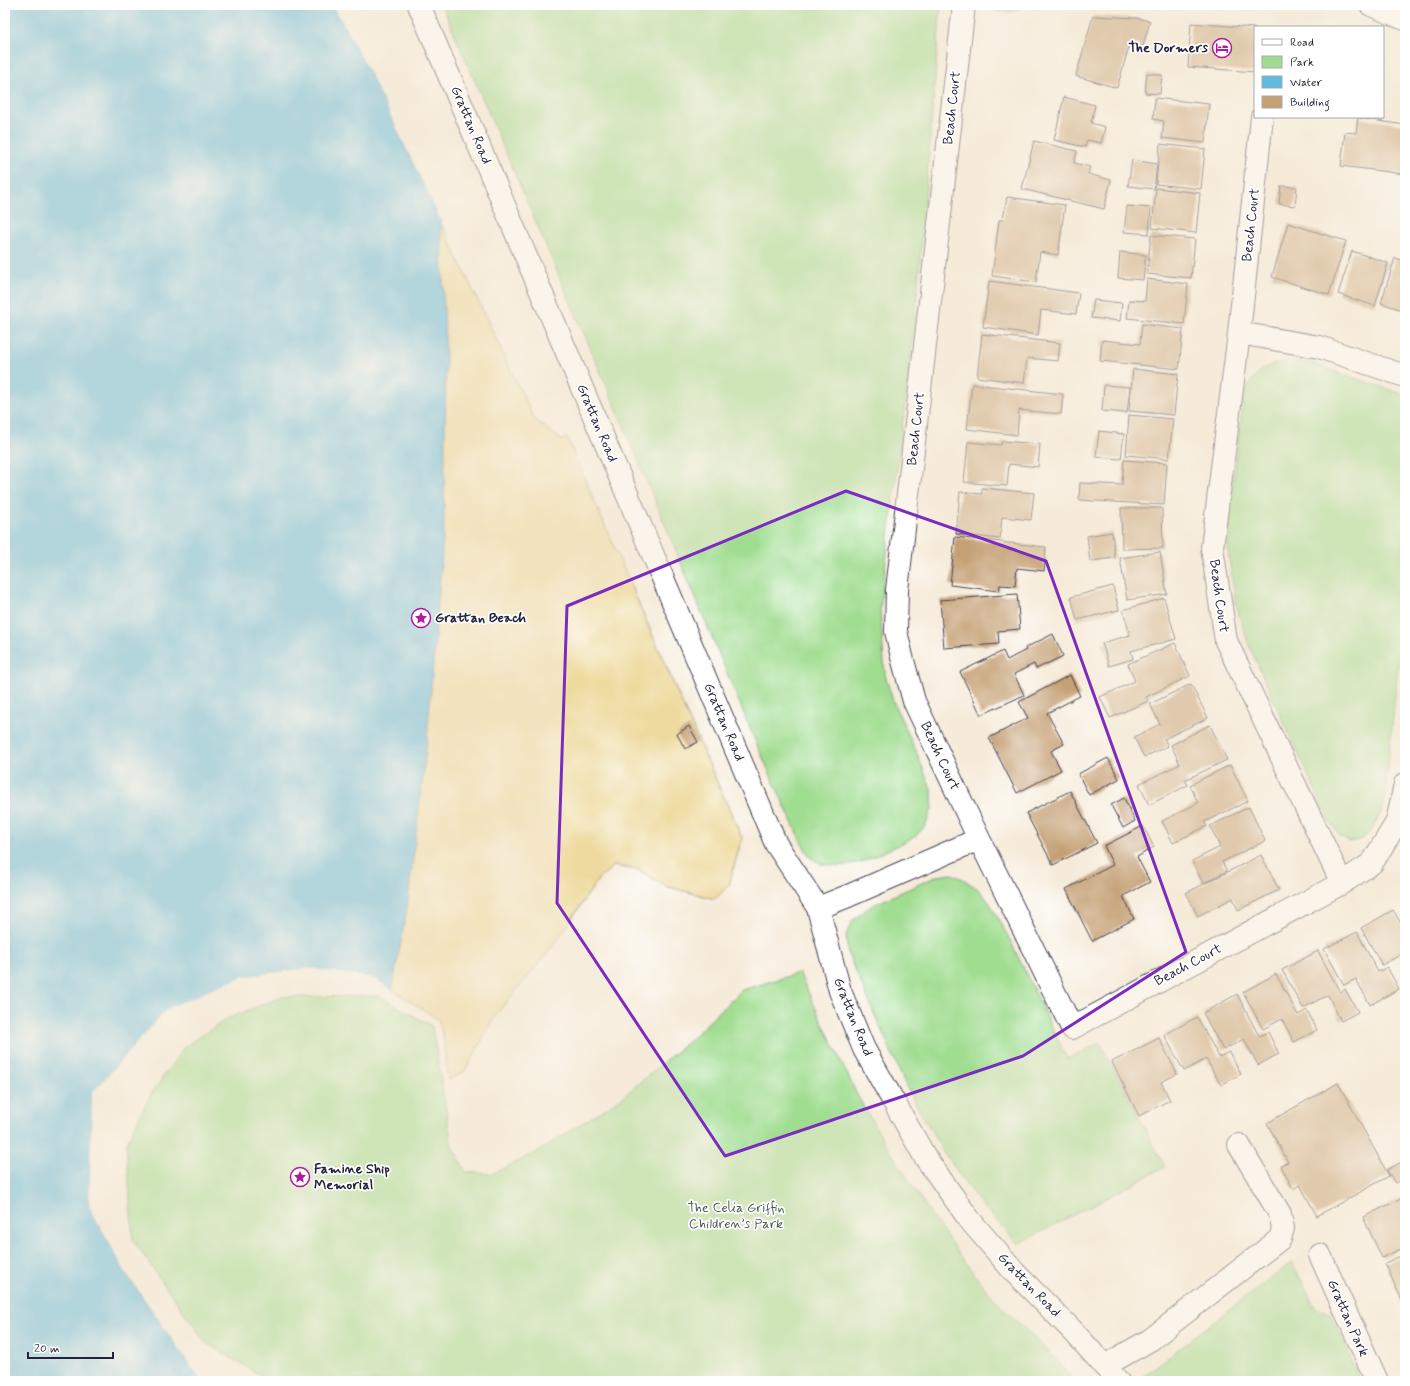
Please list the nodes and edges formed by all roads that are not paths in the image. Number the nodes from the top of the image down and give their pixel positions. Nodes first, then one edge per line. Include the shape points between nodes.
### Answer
1 (419, 5) edge
2 (964, 5) edge
3 (1371, 5) edge
4 (1405, 19) edge
5 (1262, 118) edge
6 (1239, 333) junction
7 (1405, 376) edge
8 (1405, 784) edge
9 (979, 839) junction
10 (1342, 883) junction
11 (818, 908) junction
12 (1239, 1145) dead end
13 (1320, 1254) dead end
14 (1111, 1373) edge
15 (1377, 1381) edge

1 - 11 street, Grattan Road via 776,844
2 - 9 street, Beach Court via 897,590 896,631 914,701
3 - 4 street
5 - 6 street, Beach Court
6 - 7 street via 1319,347
6 - 10 street, Beach Court via 1212,548 1226,641
8 - 10 street, Beach Court via 1397,822 1372,863
9 - 10 street, Beach Court via 1072,1028
9 - 11 street
11 - 14 street, Grattan Road via 840,991 864,1049 925,1157 969,1219 1010,1267
12 - 14 street via 1280,1214 1283,1228 1280,1239
13 - 15 street, Grattan Park

